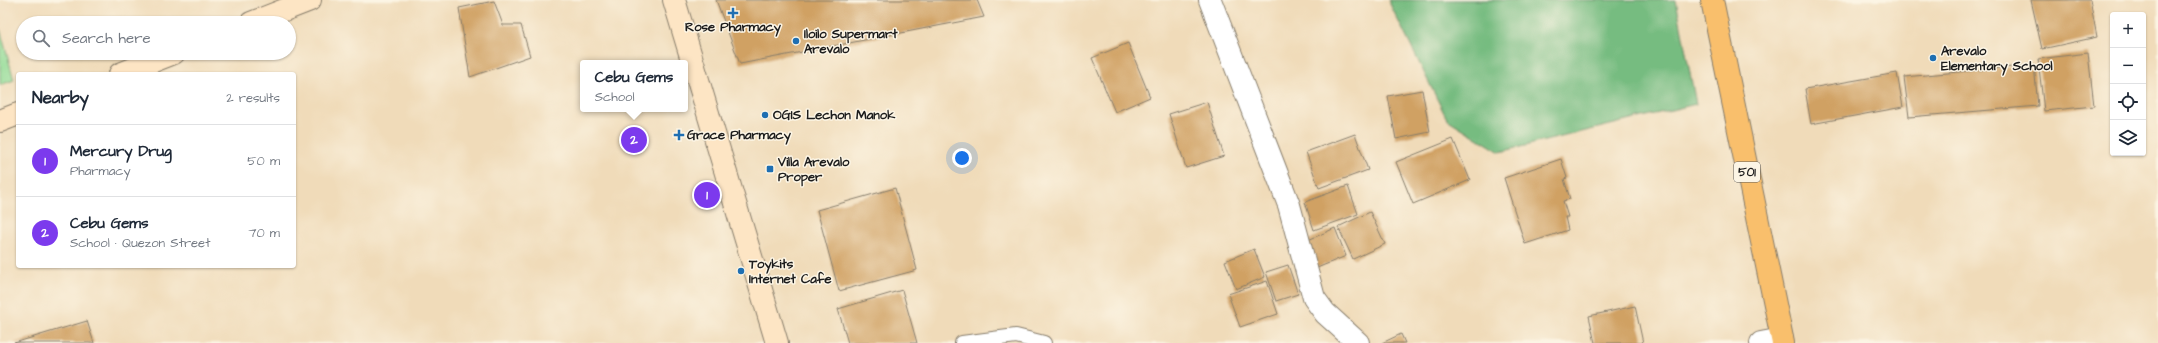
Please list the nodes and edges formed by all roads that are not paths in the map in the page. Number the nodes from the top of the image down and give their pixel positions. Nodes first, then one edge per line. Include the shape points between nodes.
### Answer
1 (310, 0) edge
2 (674, 0) edge
3 (1210, 0) edge
4 (1712, 0) edge
5 (269, 16) edge
6 (156, 60) edge
7 (125, 72) edge
8 (16, 115) edge
9 (0, 121) edge
10 (1783, 341) edge
11 (777, 343) edge
12 (962, 343) edge
13 (1044, 343) edge
14 (1358, 343) edge
15 (1761, 343) edge

1 - 5 main road
2 - 11 main road
3 - 14 street via 1289,205 1314,298 1334,322
4 - 10 main road, 501
6 - 7 main road
8 - 9 main road
10 - 15 street
12 - 13 lane via 1016,336

